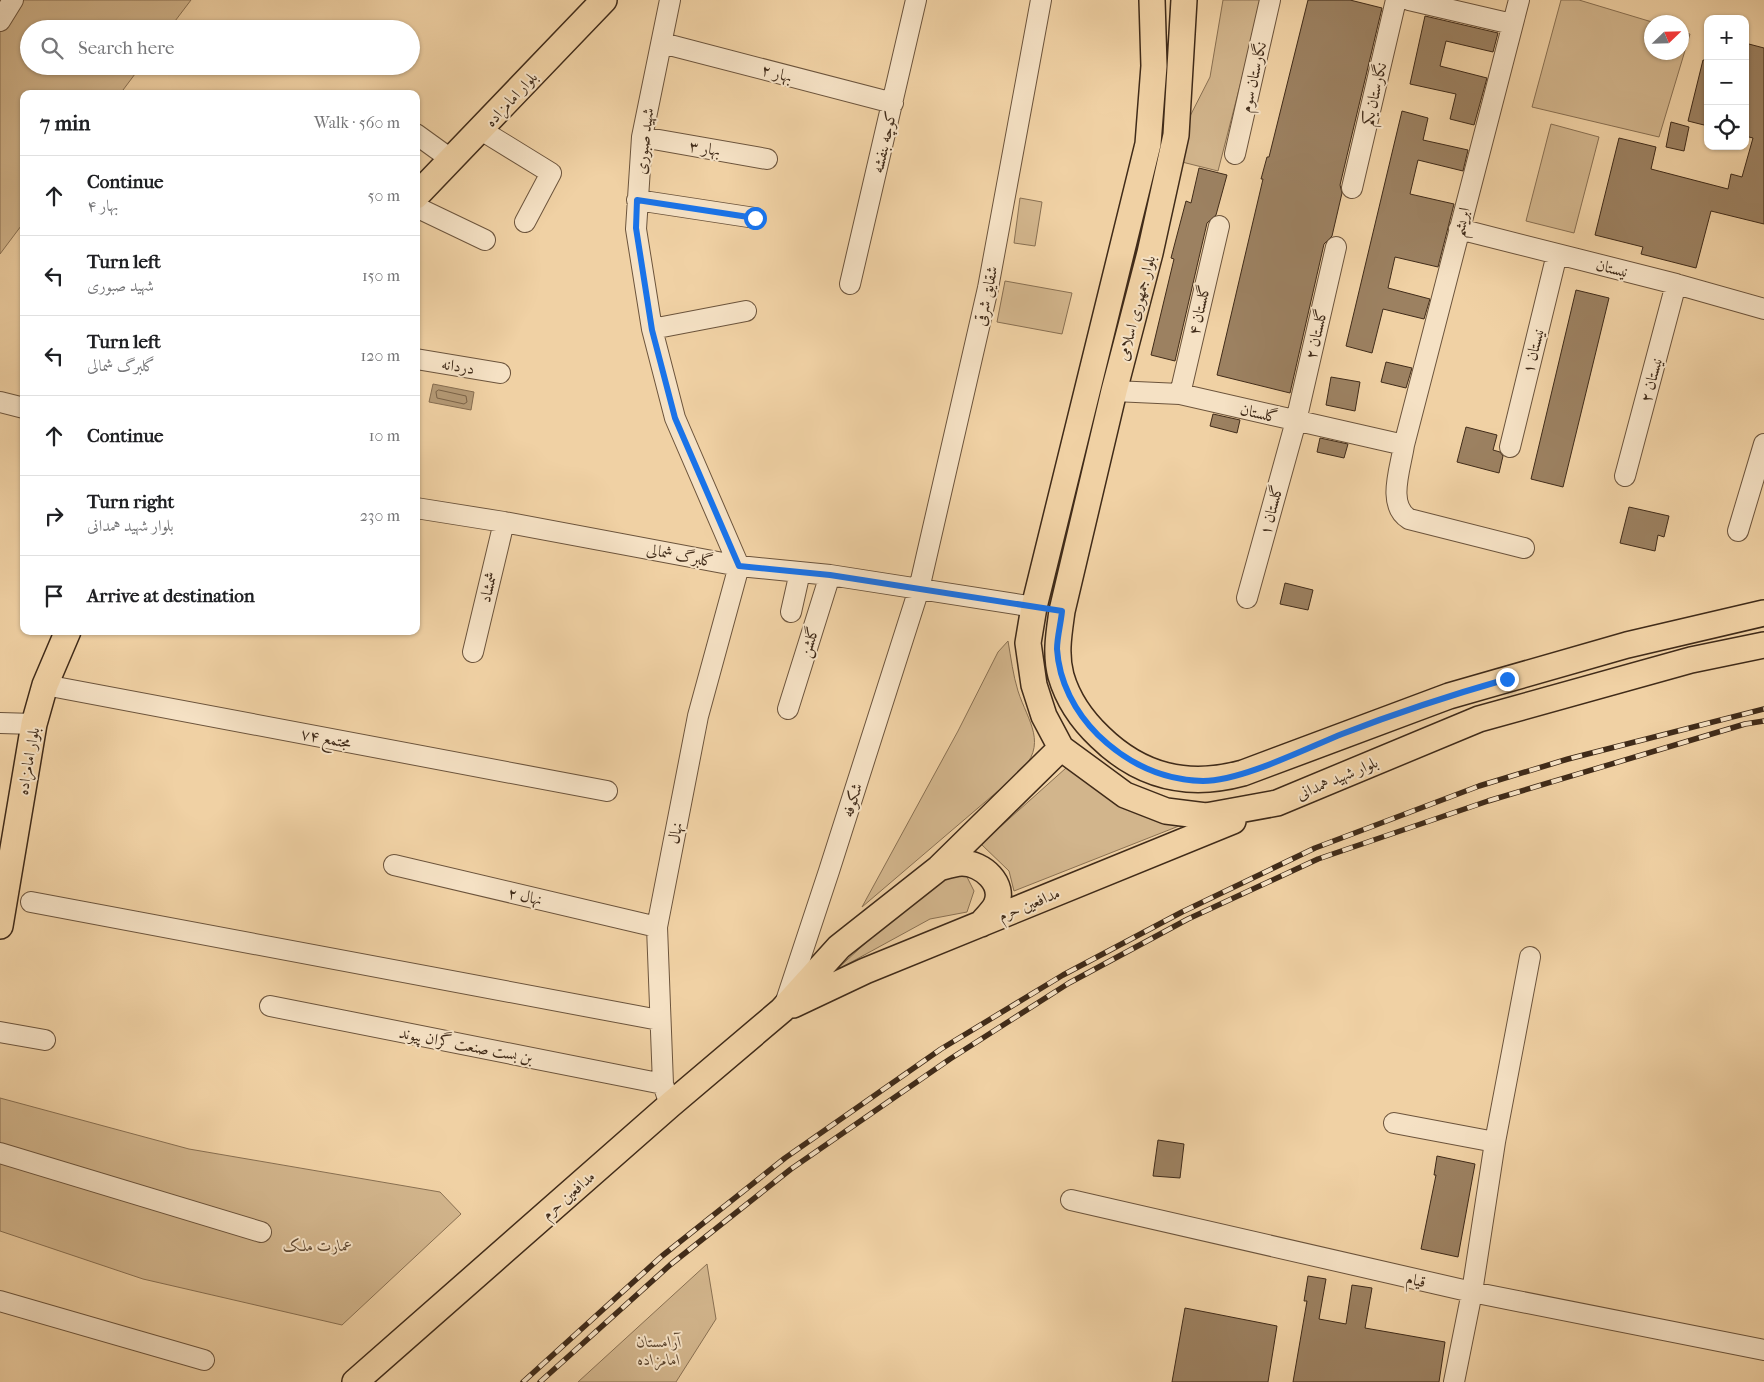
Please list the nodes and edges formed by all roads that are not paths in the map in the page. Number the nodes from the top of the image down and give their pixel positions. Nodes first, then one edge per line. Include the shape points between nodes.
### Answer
1 (13, 0) edge
2 (604, 0) edge
3 (670, 0) edge
4 (916, 0) edge
5 (1041, 0) edge
6 (1152, 0) edge
7 (1184, 0) edge
8 (1270, 0) edge
9 (1396, 0) edge
10 (1409, 0) edge
11 (1519, 0) edge
12 (0, 21) edge
13 (1512, 24) junction
14 (662, 43) junction
15 (893, 103) junction
16 (481, 130) junction
17 (420, 137) edge
18 (642, 137) junction
19 (1235, 154) dead end
20 (767, 159) dead end
21 (452, 160) junction
22 (1352, 188) dead end
23 (420, 192) edge
24 (637, 200) junction
25 (420, 209) edge
26 (755, 218) dead end
27 (525, 222) dead end
28 (1219, 226) dead end
29 (1459, 229) junction
30 (485, 240) dead end
31 (1336, 247) dead end
32 (1557, 254) junction
33 (850, 284) dead end
34 (1676, 284) junction
35 (1764, 309) edge
36 (746, 311) dead end
37 (652, 330) junction
38 (420, 360) edge
39 (500, 372) dead end
40 (1114, 391) junction
41 (1180, 394) junction
42 (0, 402) edge
43 (20, 407) edge
44 (1296, 421) junction
45 (1764, 444) edge
46 (1404, 445) junction
47 (1510, 447) dead end
48 (1625, 476) dead end
49 (420, 509) edge
50 (504, 522) junction
51 (1738, 531) dead end
52 (1524, 548) dead end
53 (739, 566) junction
54 (800, 572) junction
55 (830, 575) junction
56 (918, 588) junction
57 (1247, 598) dead end
58 (1034, 607) junction
59 (1062, 611) junction
60 (790, 612) dead end
61 (1764, 614) edge
62 (66, 635) edge
63 (1764, 645) edge
64 (473, 652) dead end
65 (1507, 679) junction
66 (45, 685) junction
67 (1516, 708) junction
68 (788, 709) dead end
69 (0, 723) edge
70 (34, 724) junction
71 (1061, 748) junction
72 (607, 791) dead end
73 (1277, 803) junction
74 (394, 865) dead end
75 (939, 868) junction
76 (32, 902) dead end
77 (981, 924) junction
78 (0, 926) edge
79 (657, 927) junction
80 (1530, 957) dead end
81 (270, 1006) dead end
82 (782, 1010) junction
83 (659, 1020) junction
84 (0, 1032) edge
85 (45, 1040) dead end
86 (666, 1095) junction
87 (1394, 1123) dead end
88 (1495, 1142) junction
89 (0, 1153) edge
90 (1070, 1200) dead end
91 (261, 1232) dead end
92 (1472, 1292) junction
93 (0, 1301) edge
94 (1764, 1350) edge
95 (204, 1360) dead end
96 (355, 1382) edge
97 (1454, 1382) edge

1 - 12 street
2 - 16 main road, بلوار امامزاده
3 - 14 street, شهید صبوری
4 - 15 street, کوچه بنفشه
5 - 56 street, شقایق شرقی via 988,288
6 - 58 main road, بلوار جمهوری اسلامی via 1154,66 1148,144
7 - 40 main road, بلوار جمهوری اسلامی via 1176,135 1150,253
8 - 19 street, نگارستان سوم
9 - 22 street, نگارستان یکم
10 - 13 street
11 - 13 street, ابریشم
13 - 29 street, ابریشم
14 - 15 street, بهار ۲
14 - 18 street, شهید صبوری
15 - 33 street, کوچه بنفشه
16 - 21 main road, بلوار امامزاده
16 - 27 street via 551,173
17 - 21 street
18 - 20 street, بهار ۳
18 - 24 street, شهید صبوری
21 - 23 main road, بلوار امامزاده
24 - 26 street
24 - 37 street, شهید صبوری via 636,228
25 - 30 street
28 - 41 street, گلستان ۴
29 - 32 street, نیستان
29 - 46 street, ابریشم
31 - 44 street, گلستان ۲
32 - 34 street, نیستان
32 - 47 street, نیستان ۱
34 - 35 street, نیستان
34 - 48 street, نیستان ۲
36 - 37 street
37 - 53 street, شهید صبوری via 675,418
38 - 39 street, دردانه
40 - 41 street, گلستان
40 - 59 main road, بلوار جمهوری اسلامی
41 - 44 street, گلستان
42 - 43 street
44 - 46 street, گلستان
44 - 57 street, گلستان ۱
45 - 51 street
46 - 52 street, ابریشم via 1396,497 1401,513 1409,519
49 - 50 street, گلبرگ شمالی
50 - 53 street, گلبرگ شمالی
50 - 64 street, شمشاد
53 - 54 street, گلبرگ شمالی
53 - 79 street, نهال via 698,716
54 - 55 street, گلبرگ شمالی
54 - 60 street
55 - 56 street, گلبرگ شمالی
55 - 68 street, گلشن
56 - 58 street, گلبرگ شمالی
56 - 82 street, شکوفه
58 - 59 main road
58 - 71 main road, بلوار شهید همدانی via 1028,643 1034,686 1044,716
59 - 65 main road via 1057,648 1061,675 1078,712 1114,751 1135,765 1186,780 1221,779 1243,773 1369,724
61 - 65 main road via 1627,645
62 - 66 main road, بلوار امامزاده
63 - 67 main road, بلوار شهید همدانی via 1690,660
65 - 67 main road
66 - 70 main road, بلوار امامزاده
66 - 72 street, مجتمع ۷۴
67 - 73 main road, بلوار شهید همدانی via 1479,719
69 - 70 street
70 - 78 main road, بلوار امامزاده
71 - 73 main road, بلوار شهید همدانی via 1126,795 1166,811 1206,816
71 - 75 main road, مدافعین حرم
73 - 77 main road, مدافعین حرم
74 - 79 street, نهال ۲
75 - 77 main road via 962,863 975,865 990,874 997,889 996,904
75 - 82 main road, مدافعین حرم via 839,946
76 - 83 street
77 - 82 main road, مدافعین حرم via 865,971
79 - 83 street, نهال
80 - 88 street
81 - 86 street, بن بست صنعت گران پیوند
82 - 86 main road, مدافعین حرم
83 - 86 street, نهال
84 - 85 street
86 - 96 main road, مدافعین حرم
87 - 88 street
88 - 92 street
89 - 91 street
90 - 92 street, قیام
92 - 94 street, قیام
92 - 97 street
93 - 95 street

